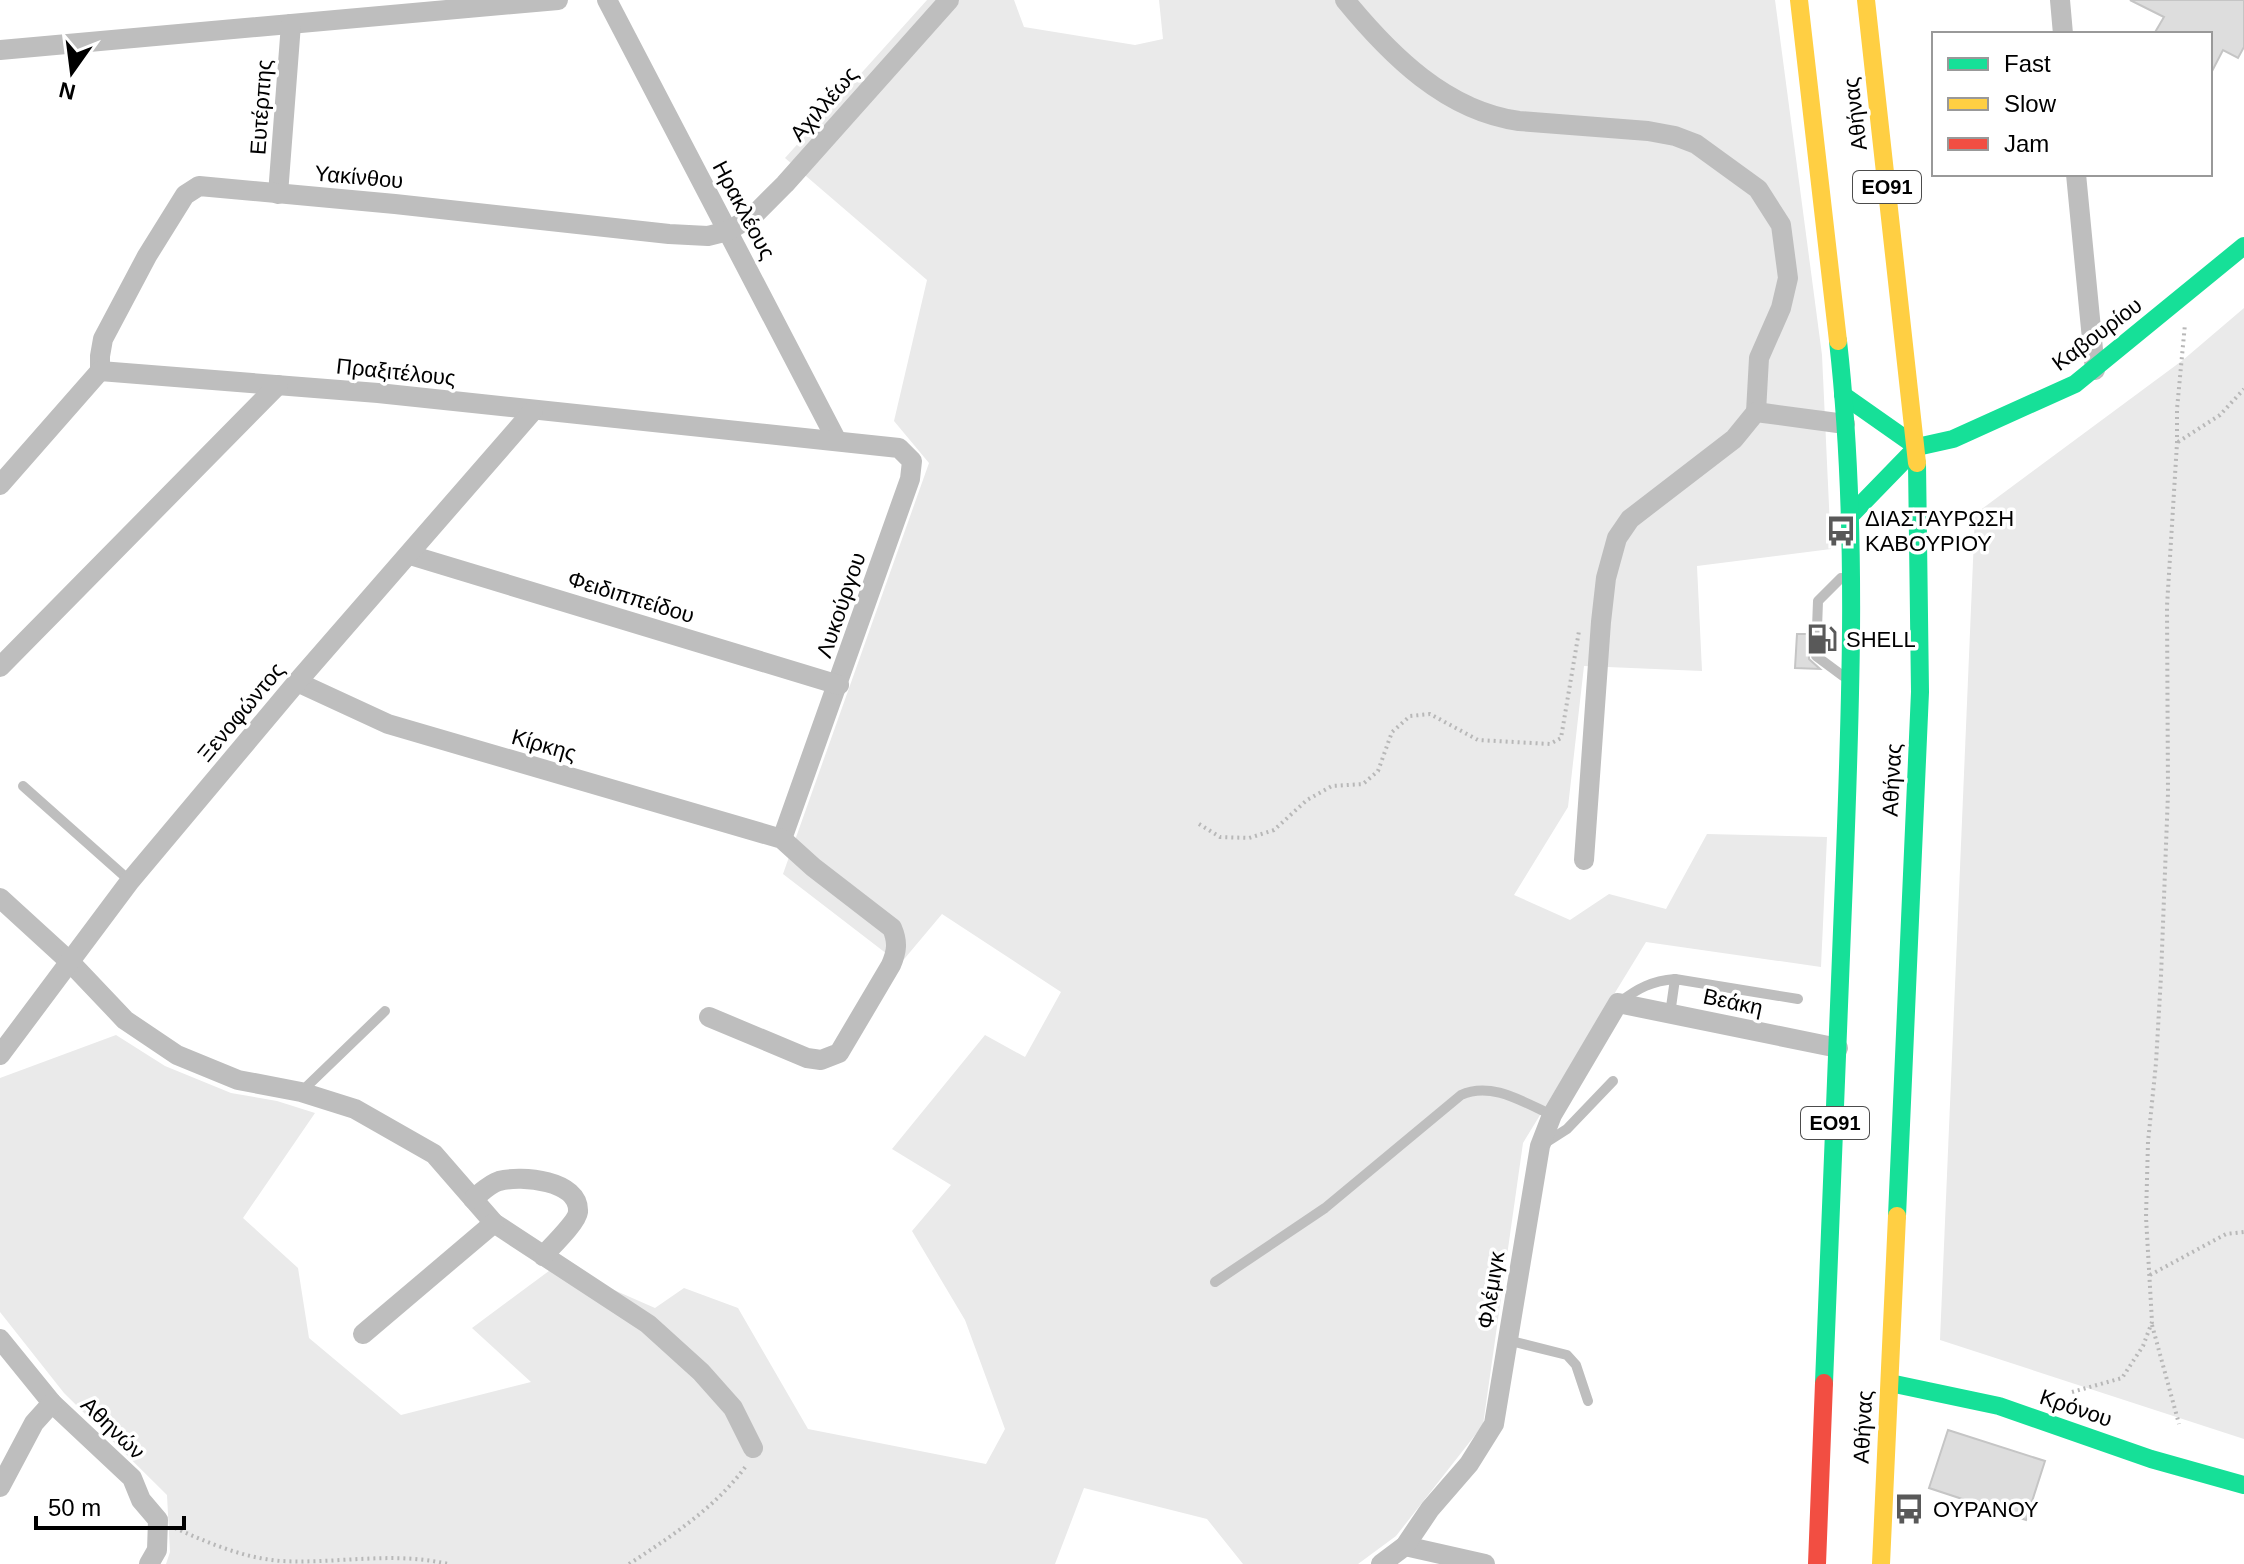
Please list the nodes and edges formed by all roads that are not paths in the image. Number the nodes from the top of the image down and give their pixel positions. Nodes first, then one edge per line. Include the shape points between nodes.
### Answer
1 (558, 0) edge
2 (607, 0) edge
3 (949, 0) edge
4 (1345, 0) edge
5 (1799, 0) edge
6 (1866, 0) edge
7 (2060, 0) edge
8 (291, 24) junction
9 (2063, 32) edge
10 (0, 50) edge
11 (2076, 176) edge
12 (278, 194) junction
13 (728, 231) junction
14 (2244, 246) edge
15 (2095, 370) junction
16 (100, 371) junction
17 (278, 385) junction
18 (1843, 395) junction
19 (533, 411) junction
20 (1756, 412) junction
21 (1845, 424) junction
22 (837, 441) junction
23 (1917, 447) junction
24 (0, 485) edge
25 (1849, 517) junction
26 (410, 555) junction
27 (1850, 568) junction
28 (0, 667) edge
29 (297, 682) junction
30 (1852, 682) junction
31 (839, 685) junction
32 (23, 786) dead end
33 (782, 839) junction
34 (1584, 860) dead end
35 (130, 881) junction
36 (0, 898) edge
37 (69, 961) junction
38 (1675, 979) junction
39 (1798, 999) dead end
40 (1618, 1003) junction
41 (385, 1011) dead end
42 (1670, 1014) junction
43 (709, 1017) dead end
44 (1838, 1048) junction
45 (0, 1055) edge
46 (1613, 1081) dead end
47 (301, 1092) junction
48 (1552, 1115) junction
49 (1540, 1146) junction
50 (473, 1199) junction
51 (494, 1223) junction
52 (543, 1256) junction
53 (1215, 1282) dead end
54 (363, 1334) dead end
55 (0, 1339) edge
56 (1507, 1340) junction
57 (1890, 1383) junction
58 (1588, 1401) dead end
59 (52, 1403) junction
60 (753, 1448) road end
61 (2244, 1485) edge
62 (0, 1487) edge
63 (1402, 1555) edge
64 (149, 1564) edge
65 (1381, 1564) edge
66 (1485, 1564) edge
67 (1817, 1564) edge
68 (1881, 1564) edge

1 - 8 street
2 - 13 street, Ηρακλέους
3 - 13 street, Αχιλλέως via 785,184 753,216
4 - 20 street via 1407,66 1461,105 1509,120 1675,136 1696,144 1758,189 1781,225 1788,278 1759,358
5 - 18 main road, Αθήνας / ΕΟ91
6 - 23 main road, Αθήνας / ΕΟ91
7 - 9 street
8 - 10 street
8 - 12 street, Ευτέρπης
11 - 15 street
12 - 13 street, Υακίνθου via 669,234
12 - 16 street, Υακίνθου via 199,186 185,195 103,339
13 - 22 street, Ηρακλέους
14 - 15 main road, Καβουρίου
15 - 23 main road, Καβουρίου via 2053,396 1983,427
16 - 17 street, Πραξιτέλους
16 - 24 street
17 - 19 street, Πραξιτέλους
17 - 28 street
18 - 21 main road, Αθήνας / ΕΟ91
18 - 23 main road
19 - 22 street, Πραξιτέλους
19 - 26 street, Ξενοφώντος
20 - 21 street
20 - 34 street via 1734,439 1630,519 1617,538 1601,622
21 - 25 main road, Αθήνας / ΕΟ91
22 - 31 street, Λυκούργου via 899,448 912,461
23 - 25 main road
23 - 57 main road, Αθήνας / ΕΟ91 via 1920,692
25 - 27 main road, Αθήνας / ΕΟ91
26 - 29 street, Ξενοφώντος
26 - 31 street, Φειδιππείδου
27 - 30 main road, Αθήνας / ΕΟ91
27 - 30 lane via 1818,601 1816,656
29 - 33 street, Κίρκης via 388,724
29 - 35 street, Ξενοφώντος
30 - 44 main road, Αθήνας / ΕΟ91
31 - 33 street, Λυκούργου
32 - 35 lane
33 - 43 street via 892,928 897,940 891,965 839,1053 830,1059 807,1058
35 - 37 street, Ξενοφώντος
36 - 37 street
37 - 45 street, Ξενοφώντος
37 - 47 street via 125,1020 177,1055 238,1080
38 - 39 lane
38 - 40 lane via 1641,986
38 - 42 lane
40 - 42 street, Βεάκη
40 - 48 street, Φλέμιγκ
41 - 47 lane
42 - 44 street, Βεάκη
44 - 67 main road, Αθήνας / ΕΟ91
46 - 49 lane via 1567,1129
47 - 50 street via 355,1109 434,1154
48 - 49 street, Φλέμιγκ
48 - 53 lane via 1487,1089 1461,1095 1325,1208
49 - 56 street, Φλέμιγκ
50 - 51 street
50 - 52 street via 495,1182 509,1179 567,1189 577,1205 576,1217
51 - 52 street
51 - 54 street
52 - 60 street via 648,1324 701,1372 733,1408
55 - 59 street, Αθηνών
56 - 58 lane via 1567,1355 1576,1365
56 - 63 street, Φλέμιγκ via 1494,1424
57 - 61 main road, Κρόνου via 1999,1406
57 - 68 main road, Αθήνας / ΕΟ91
59 - 62 street via 34,1423
59 - 64 street, Αθηνών via 132,1478 158,1520 157,1550
63 - 65 street, Φλέμιγκ
63 - 66 street

